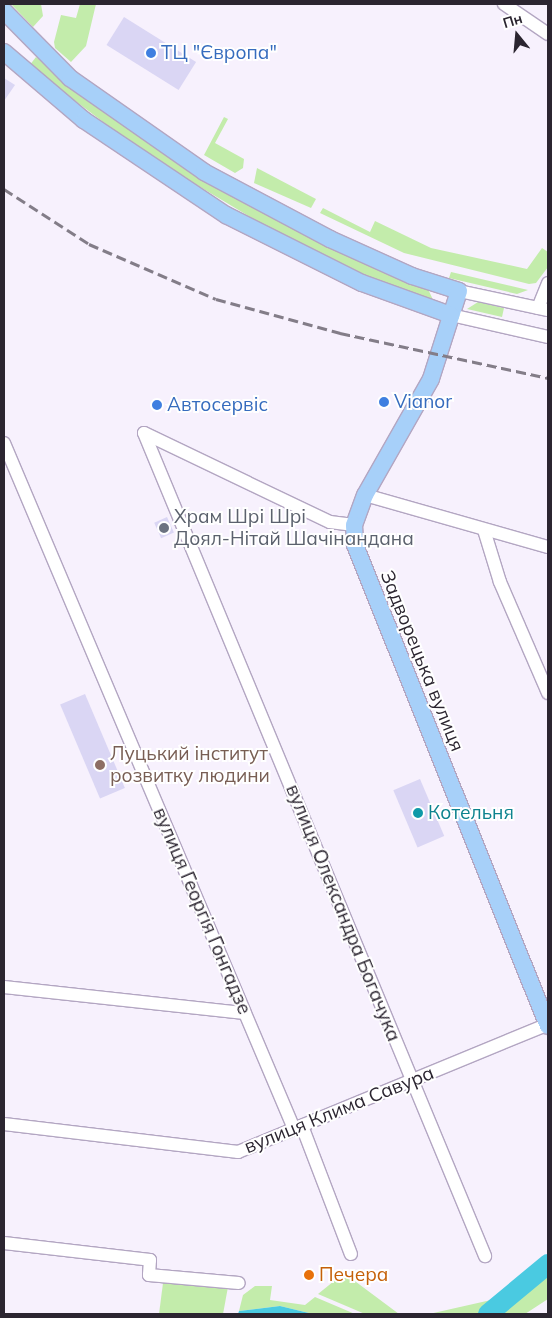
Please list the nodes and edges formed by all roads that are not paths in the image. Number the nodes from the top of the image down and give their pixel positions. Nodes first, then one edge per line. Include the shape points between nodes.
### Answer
1 (504, 4) edge
2 (4, 11) edge
3 (548, 34) edge
4 (35, 45) junction
5 (4, 52) edge
6 (17, 64) junction
7 (548, 283) edge
8 (459, 290) junction
9 (543, 309) edge
10 (451, 315) junction
11 (548, 337) edge
12 (4, 444) edge
13 (365, 495) junction
14 (354, 525) junction
15 (484, 530) junction
16 (548, 547) edge
17 (548, 693) edge
18 (4, 988) edge
19 (245, 1013) junction
20 (548, 1025) edge
21 (413, 1081) junction
22 (4, 1124) edge
23 (298, 1128) junction
24 (4, 1243) edge
25 (351, 1254) dead end
26 (485, 1256) dead end
27 (239, 1283) dead end

1 - 3 street
2 - 4 main road
4 - 6 main road
4 - 8 main road via 70,78 204,172 330,239 412,276
5 - 6 main road
6 - 10 main road via 84,120 226,215 362,283
7 - 9 street
8 - 9 street
8 - 10 main road, Задворецька вулиця
10 - 11 street
10 - 13 main road, Задворецька вулиця via 431,379
12 - 19 street, вулиця Георгія Гонгадзе
13 - 14 main road, Задворецька вулиця
13 - 15 street
14 - 20 main road, Задворецька вулиця via 354,545
14 - 21 street, вулиця Олександра Богачука via 330,522 144,433
15 - 16 street
15 - 17 street via 500,582
18 - 19 street
19 - 23 street, вулиця Георгія Гонгадзе
20 - 21 street, вулиця Клима Савура
21 - 23 street, вулиця Клима Савура
21 - 26 street, вулиця Олександра Богачука
22 - 23 street, вулиця Клима Савура via 238,1152
23 - 25 street, вулиця Георгія Гонгадзе
24 - 27 street via 150,1260 148,1275

